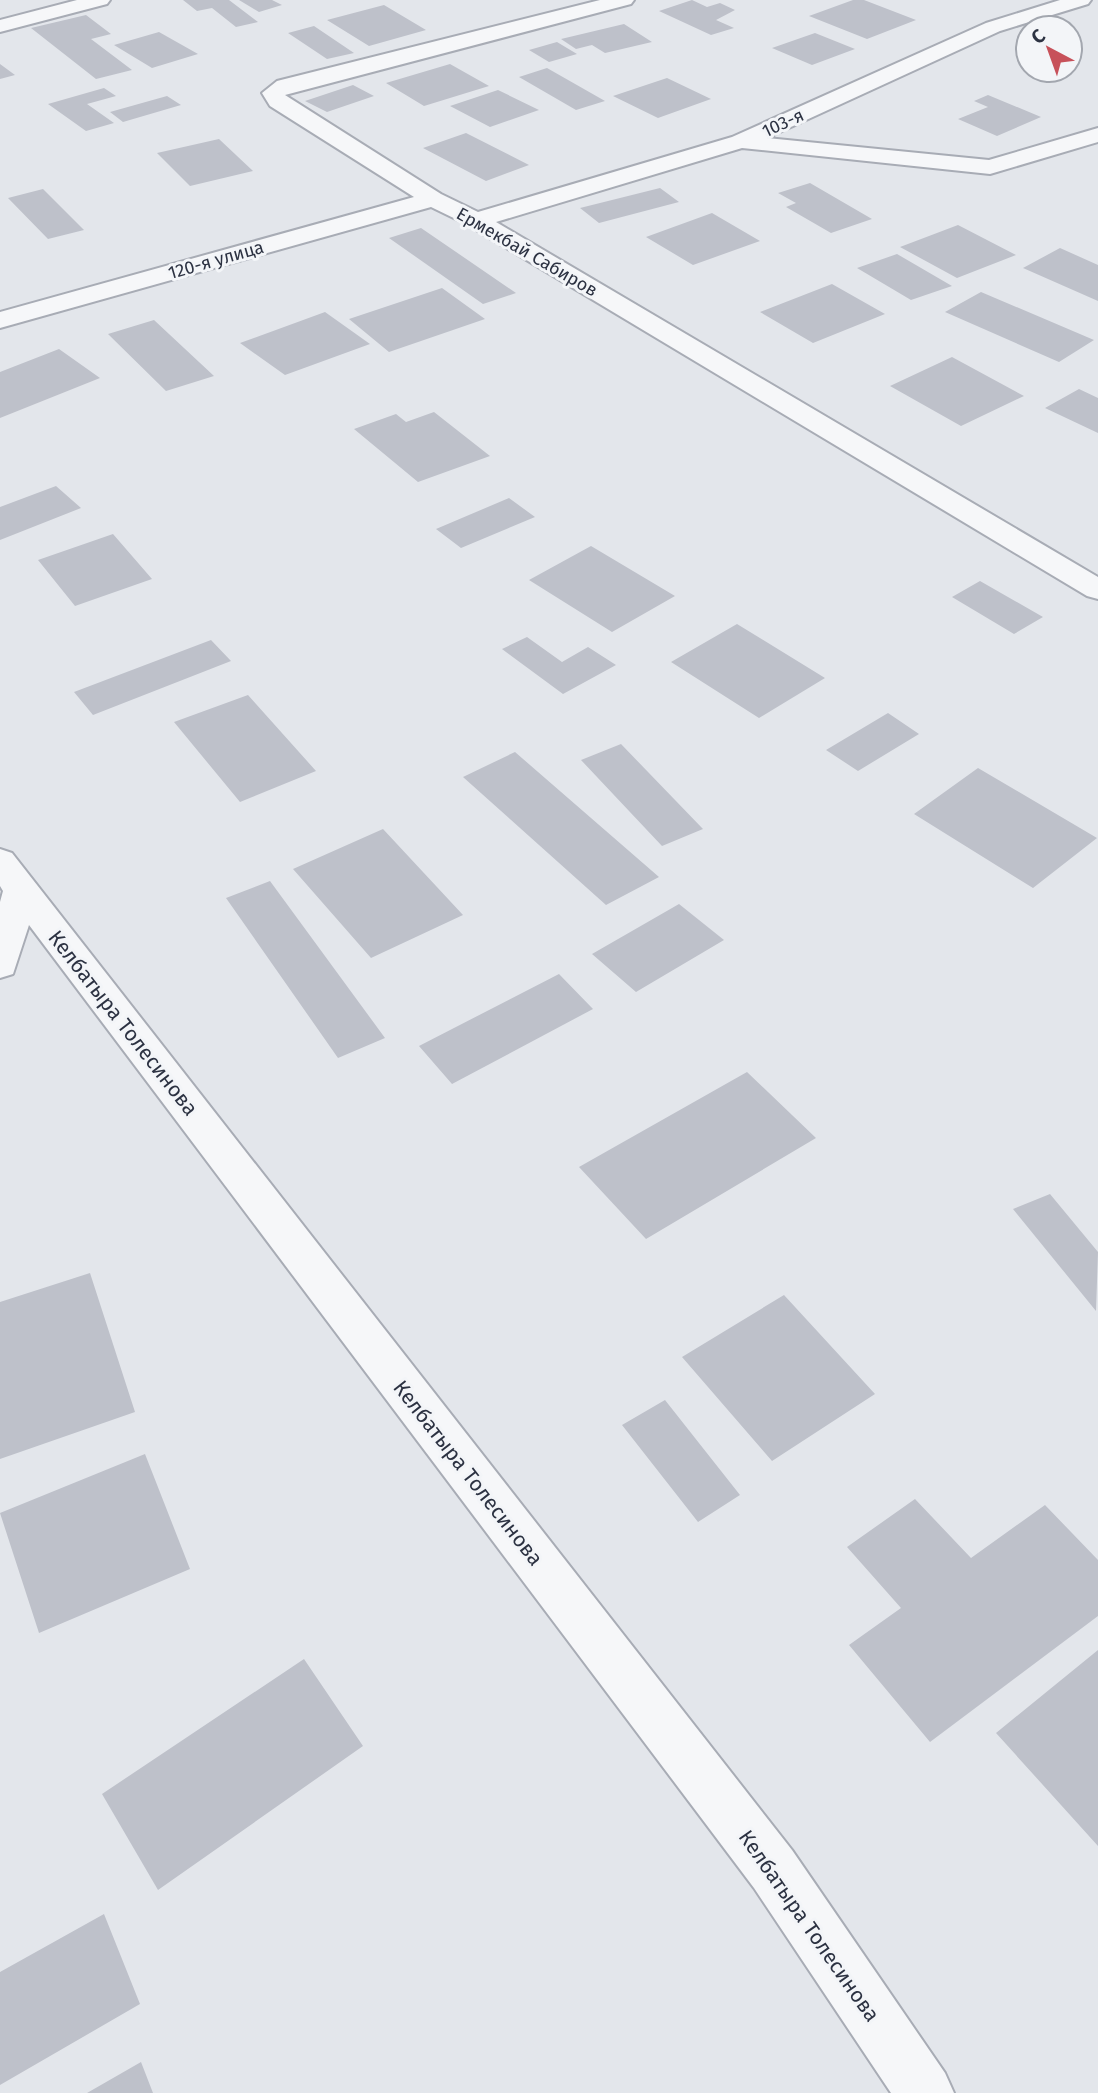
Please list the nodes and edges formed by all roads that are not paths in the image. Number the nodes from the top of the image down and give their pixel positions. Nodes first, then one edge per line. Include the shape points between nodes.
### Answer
1 (100, 0) edge
2 (624, 0) edge
3 (1081, 0) edge
4 (0, 26) edge
5 (1098, 135) edge
6 (740, 142) junction
7 (433, 199) junction
8 (476, 220) junction
9 (0, 320) edge
10 (1098, 590) edge
11 (11, 876) edge
12 (0, 965) edge
13 (925, 2093) edge

1 - 4 street
2 - 7 street, Ермекбай Сабиров via 285,86 273,93 278,102
3 - 6 street, 103-я via 993,27
5 - 6 street via 990,167
6 - 8 street, 103-я
7 - 8 street, Ермекбай Сабиров
7 - 9 street, 120-я улица
8 - 10 street, Ермекбай Сабиров
11 - 12 street
11 - 13 street, Келбатыра Толесинова via 773,1869

